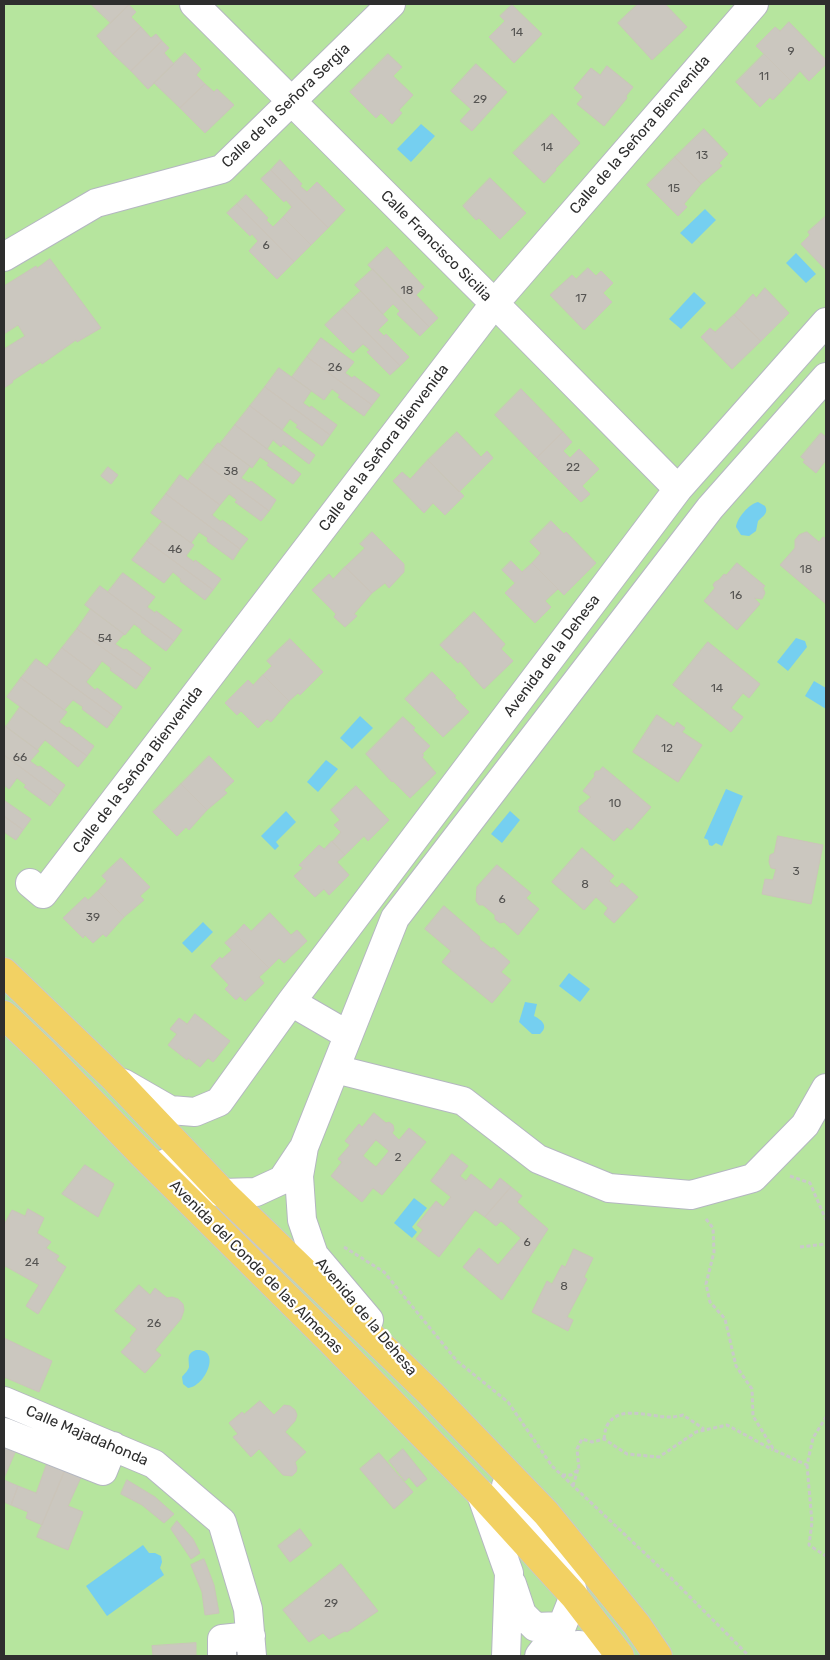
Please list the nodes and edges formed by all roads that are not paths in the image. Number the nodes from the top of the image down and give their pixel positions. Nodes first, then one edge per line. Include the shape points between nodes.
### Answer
1 (194, 4) edge
2 (391, 4) edge
3 (754, 4) edge
4 (291, 102) junction
5 (4, 257) edge
6 (494, 304) junction
7 (826, 322) edge
8 (826, 377) edge
9 (678, 489) junction
10 (30, 883) dead end
11 (4, 972) edge
12 (292, 1002) junction
13 (4, 1015) edge
14 (348, 1035) junction
15 (44, 1053) junction
16 (335, 1069) junction
17 (115, 1079) junction
18 (826, 1088) edge
19 (304, 1147) junction
20 (222, 1193) junction
21 (431, 1394) junction
22 (4, 1401) edge
23 (4, 1432) edge
24 (113, 1446) junction
25 (481, 1494) junction
26 (509, 1573) junction
27 (574, 1596) junction
28 (562, 1626) junction
29 (251, 1646) edge
30 (542, 1652) edge
31 (619, 1655) edge
32 (222, 1656) edge
33 (506, 1656) edge
34 (658, 1656) edge

1 - 4 street, Calle Francisco Sicilia
2 - 4 street, Calle de la Señora Sergia
3 - 6 street, Calle de la Señora Bienvenida
4 - 5 street, Calle de la Señora Sergia via 222,169 96,203
4 - 6 street, Calle Francisco Sicilia
6 - 9 street, Calle Francisco Sicilia
6 - 10 street, Calle de la Señora Bienvenida via 43,894
7 - 9 street, Avenida de la Dehesa
8 - 14 street, Avenida de la Dehesa via 710,508 395,918
9 - 12 street, Avenida de la Dehesa
11 - 17 main road, Avenida del Conde de las Almenas
12 - 14 street
12 - 17 street, Avenida de la Dehesa via 219,1102 195,1112 170,1110
13 - 15 main road
14 - 16 street, Avenida de la Dehesa
15 - 20 street, Avenida del Conde de las Almenas via 115,1111 189,1185
15 - 25 main road, Avenida del Conde de las Almenas
16 - 18 street via 463,1100 538,1159 609,1188 691,1195 753,1178 805,1125
16 - 19 street, Avenida de la Dehesa
17 - 20 main road, Avenida del Conde de las Almenas
19 - 20 street, Avenida de la Dehesa via 282,1180 256,1192
19 - 21 street, Avenida de la Dehesa via 299,1176 302,1220 314,1254
20 - 21 main road, Avenida del Conde de las Almenas
21 - 27 street, Avenida de la Dehesa via 564,1558
21 - 34 main road, Avenida del Conde de las Almenas via 546,1513 637,1624
22 - 24 street, Calle Majadahonda
23 - 24 street via 103,1471
24 - 29 street, Calle Majadahonda via 154,1464 222,1522 248,1609
25 - 26 street
25 - 27 main road, Avenida del Conde de las Almenas
26 - 28 street via 522,1614 535,1627
26 - 33 street
27 - 28 street
27 - 31 main road, Avenida del Conde de las Almenas
28 - 30 street
29 - 32 street via 222,1639
30 - 31 street via 578,1645

